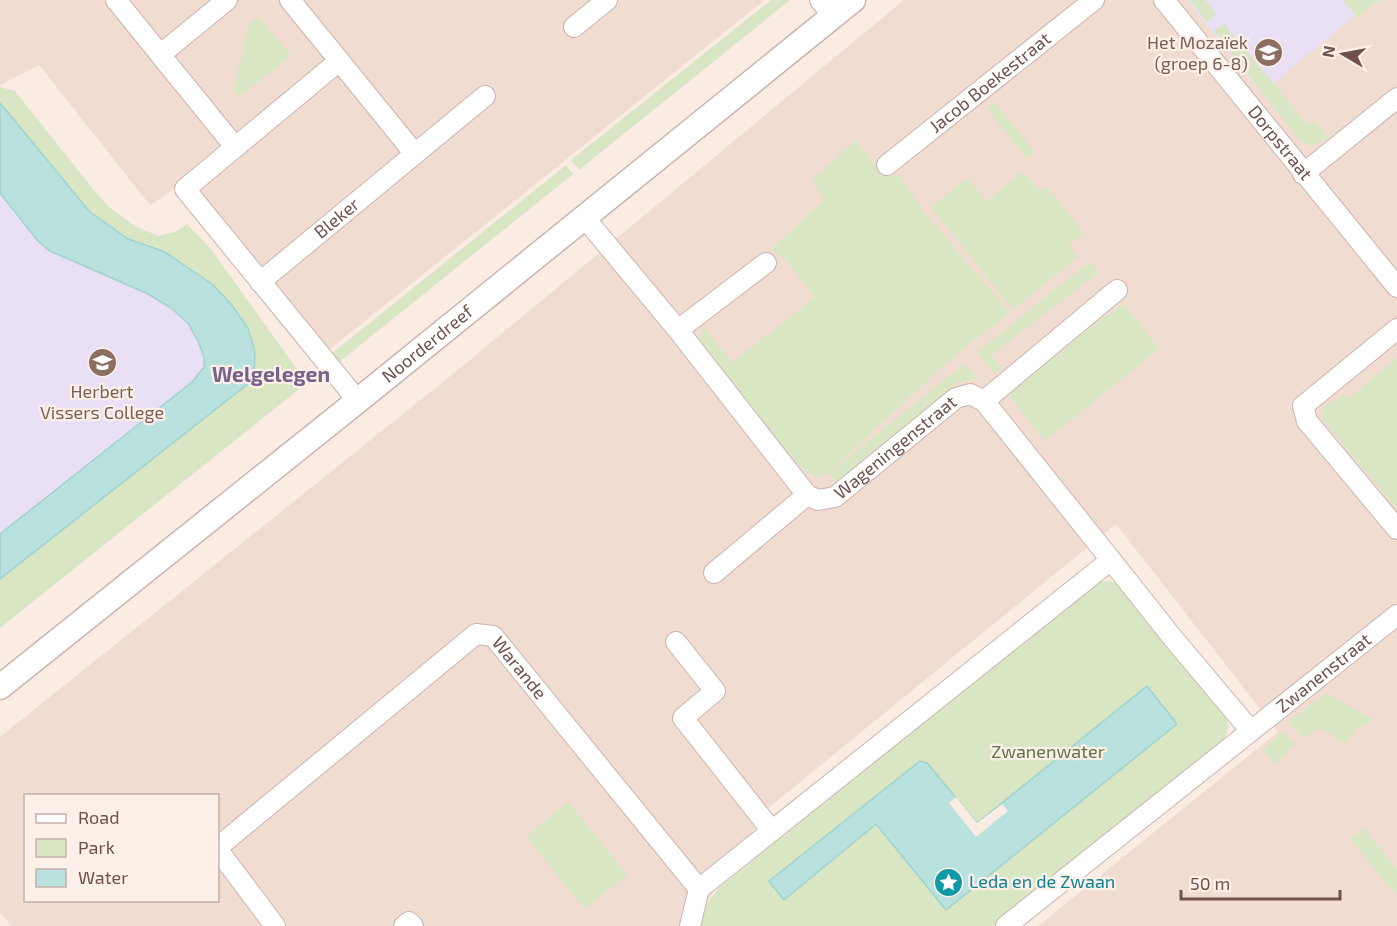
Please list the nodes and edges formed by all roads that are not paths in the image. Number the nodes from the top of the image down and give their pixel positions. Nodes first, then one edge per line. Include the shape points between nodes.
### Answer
1 (116, 0) edge
2 (227, 0) edge
3 (290, 0) edge
4 (607, 0) edge
5 (853, 0) edge
6 (1094, 0) edge
7 (1164, 0) edge
8 (827, 8) edge
9 (574, 27) dead end
10 (161, 54) junction
11 (339, 62) junction
12 (484, 96) dead end
13 (1397, 98) edge
14 (235, 147) junction
15 (415, 154) junction
16 (887, 165) dead end
17 (1303, 174) junction
18 (584, 217) junction
19 (766, 263) dead end
20 (260, 282) junction
21 (1397, 287) edge
22 (1117, 290) dead end
23 (1397, 329) edge
24 (678, 330) junction
25 (358, 401) junction
26 (984, 401) junction
27 (807, 495) junction
28 (1397, 529) edge
29 (1111, 560) junction
30 (714, 573) dead end
31 (1397, 615) edge
32 (676, 642) dead end
33 (0, 687) edge
34 (1251, 731) junction
35 (772, 831) junction
36 (219, 847) edge
37 (219, 849) edge
38 (699, 890) junction
39 (275, 926) edge
40 (404, 926) edge
41 (412, 926) edge
42 (690, 926) edge
43 (1006, 926) edge

1 - 10 street
2 - 10 street
3 - 11 street
4 - 9 street
5 - 8 street, Noorderdreef
6 - 16 street, Jacob Boekestraat
7 - 17 street, Dorpstraat
8 - 18 street, Noorderdreef
10 - 14 street
11 - 14 street
11 - 15 street
12 - 15 street, Bleker
13 - 17 street
14 - 20 street via 185,189
15 - 20 street, Bleker
17 - 21 street, Dorpstraat
18 - 24 street, Wageningenstraat
18 - 25 street, Noorderdreef
19 - 24 street
20 - 25 street
22 - 26 street, Wageningenstraat
23 - 28 street via 1303,406 1307,421
24 - 27 street, Wageningenstraat
25 - 33 street, Noorderdreef
26 - 27 street, Wageningenstraat via 970,394 956,398 835,497 818,500
26 - 29 street, Wageningenstraat
27 - 30 street, Wageningenstraat
29 - 34 street
29 - 35 street
31 - 34 street, Zwanenstraat
32 - 35 street via 715,691 682,718
34 - 43 street
35 - 38 street
36 - 38 street, Warande via 476,633 493,636
37 - 39 street, Warande
38 - 42 street
40 - 41 street via 409,922

